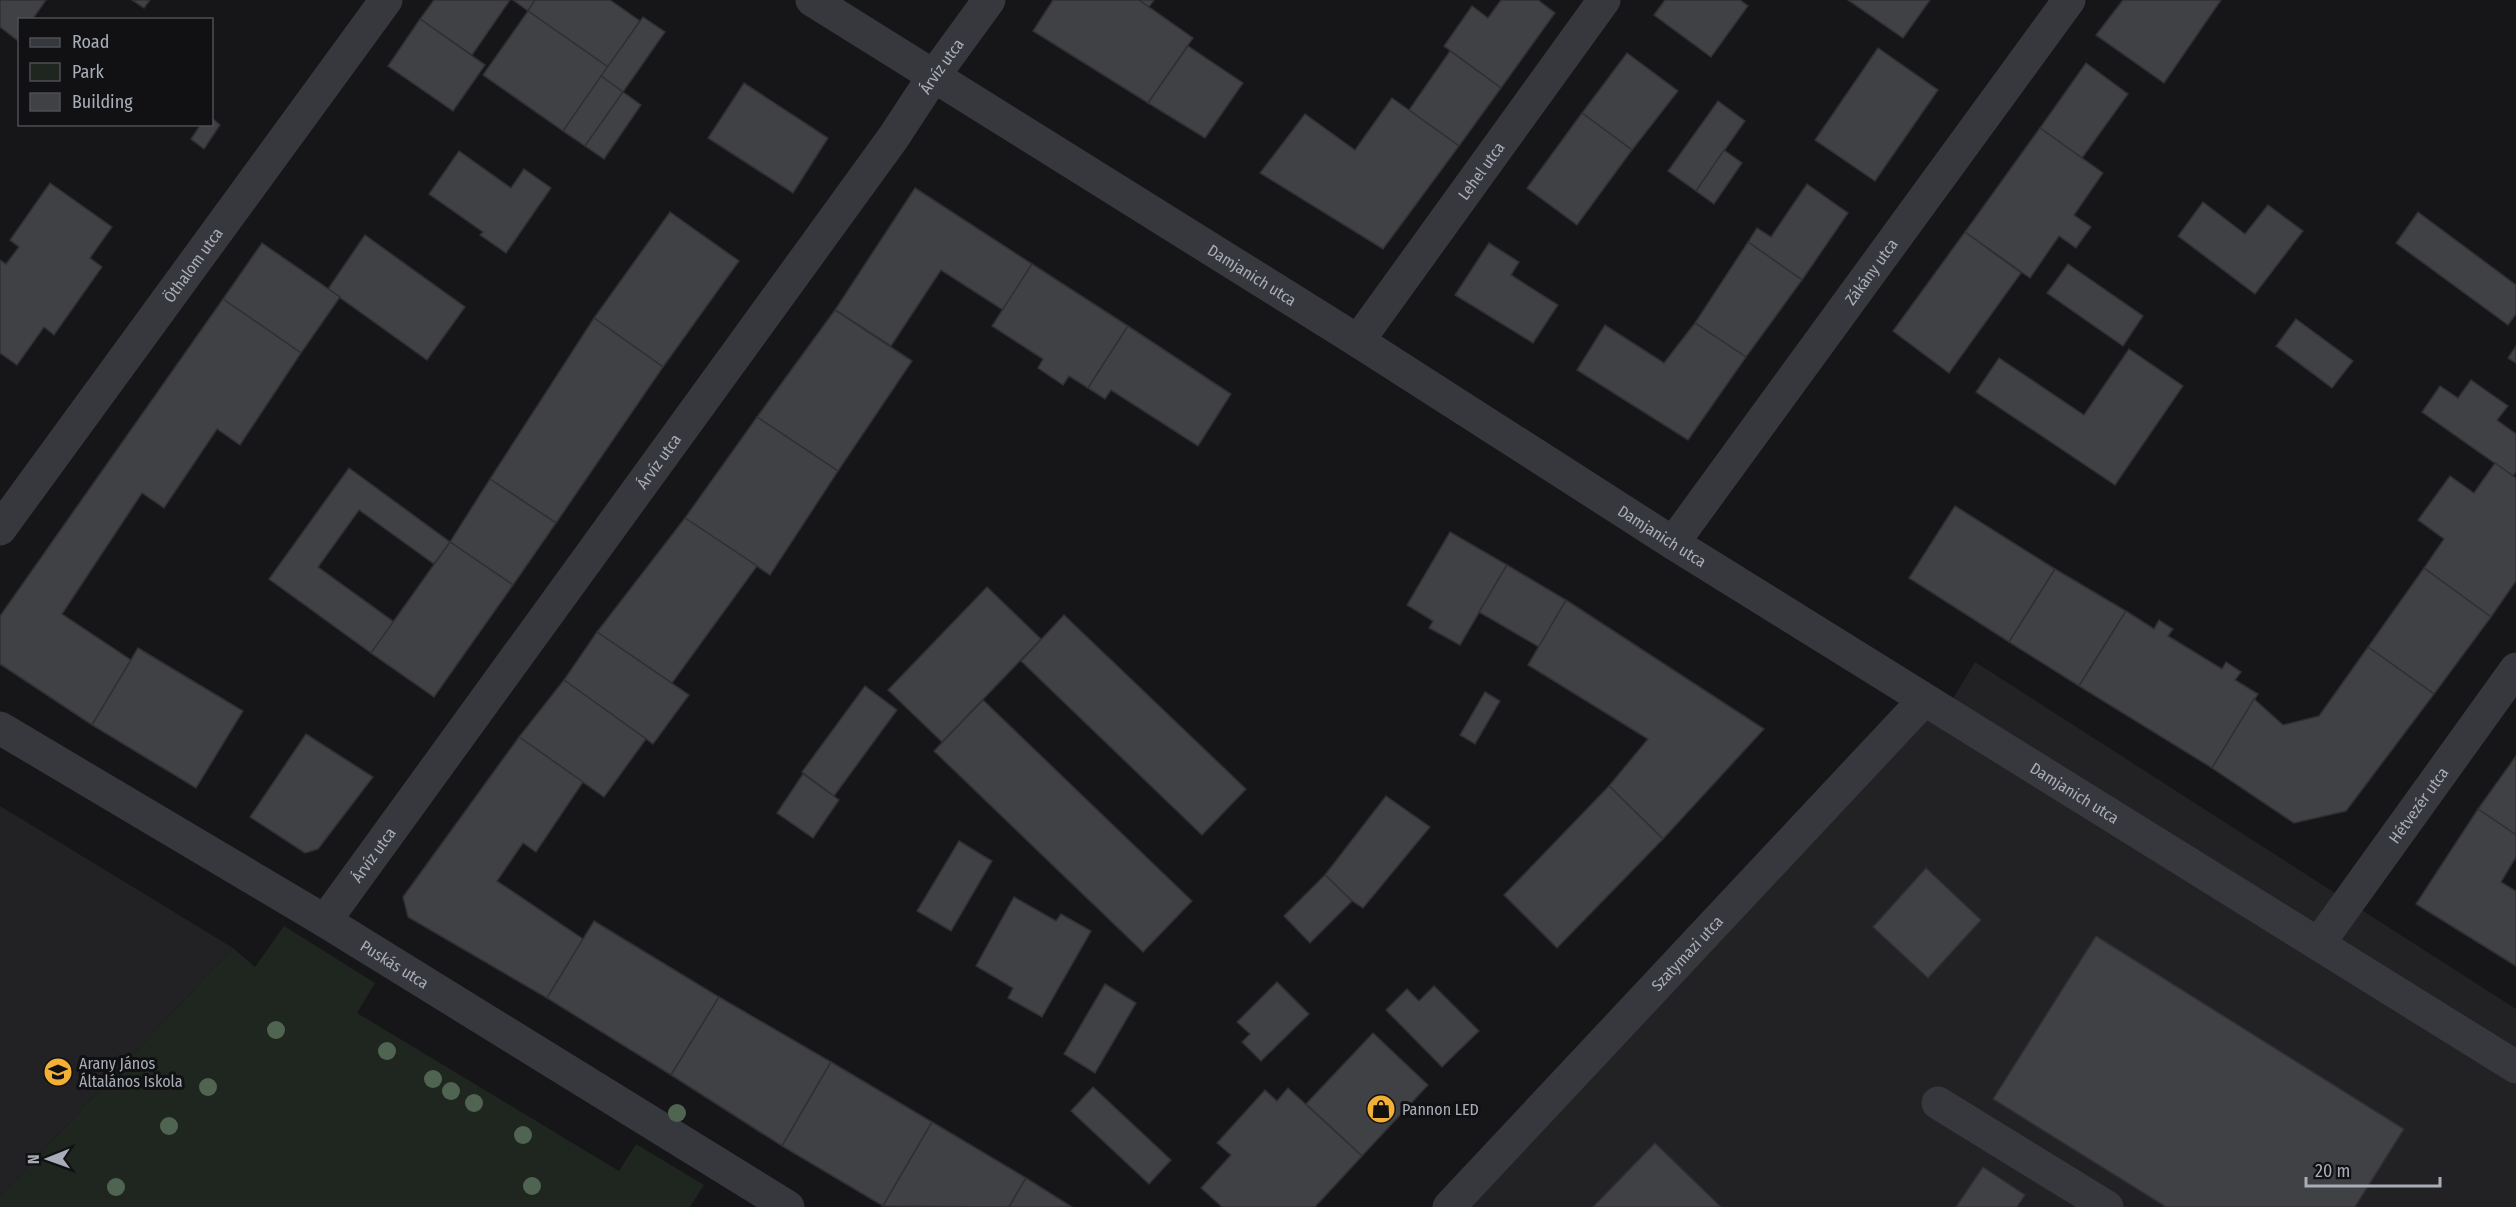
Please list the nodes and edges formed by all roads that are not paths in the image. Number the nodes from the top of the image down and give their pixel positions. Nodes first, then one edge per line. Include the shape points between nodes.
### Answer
1 (386, 0) edge
2 (812, 0) edge
3 (989, 0) edge
4 (1604, 0) edge
5 (2069, 0) edge
6 (933, 77) junction
7 (1358, 341) junction
8 (0, 529) edge
9 (1673, 543) junction
10 (2516, 669) edge
11 (1924, 700) junction
12 (0, 728) edge
13 (325, 921) junction
14 (2319, 943) junction
15 (2516, 1067) edge
16 (1938, 1103) dead end
17 (788, 1207) edge
18 (1449, 1207) edge
19 (2108, 1207) edge

1 - 8 street, Öthalom utca
2 - 6 street, Damjanich utca
3 - 6 street, Árvíz utca
4 - 7 street, Lehel utca
5 - 9 street, Zákány utca
6 - 7 street, Damjanich utca
6 - 13 street, Árvíz utca via 893,138
7 - 9 street, Damjanich utca
9 - 11 street, Damjanich utca
10 - 14 street, Hétvezér utca
11 - 14 street, Damjanich utca
11 - 18 street, Szatymazi utca
12 - 13 street, Puskás utca
13 - 17 street, Puskás utca
14 - 15 street, Damjanich utca
16 - 19 street

